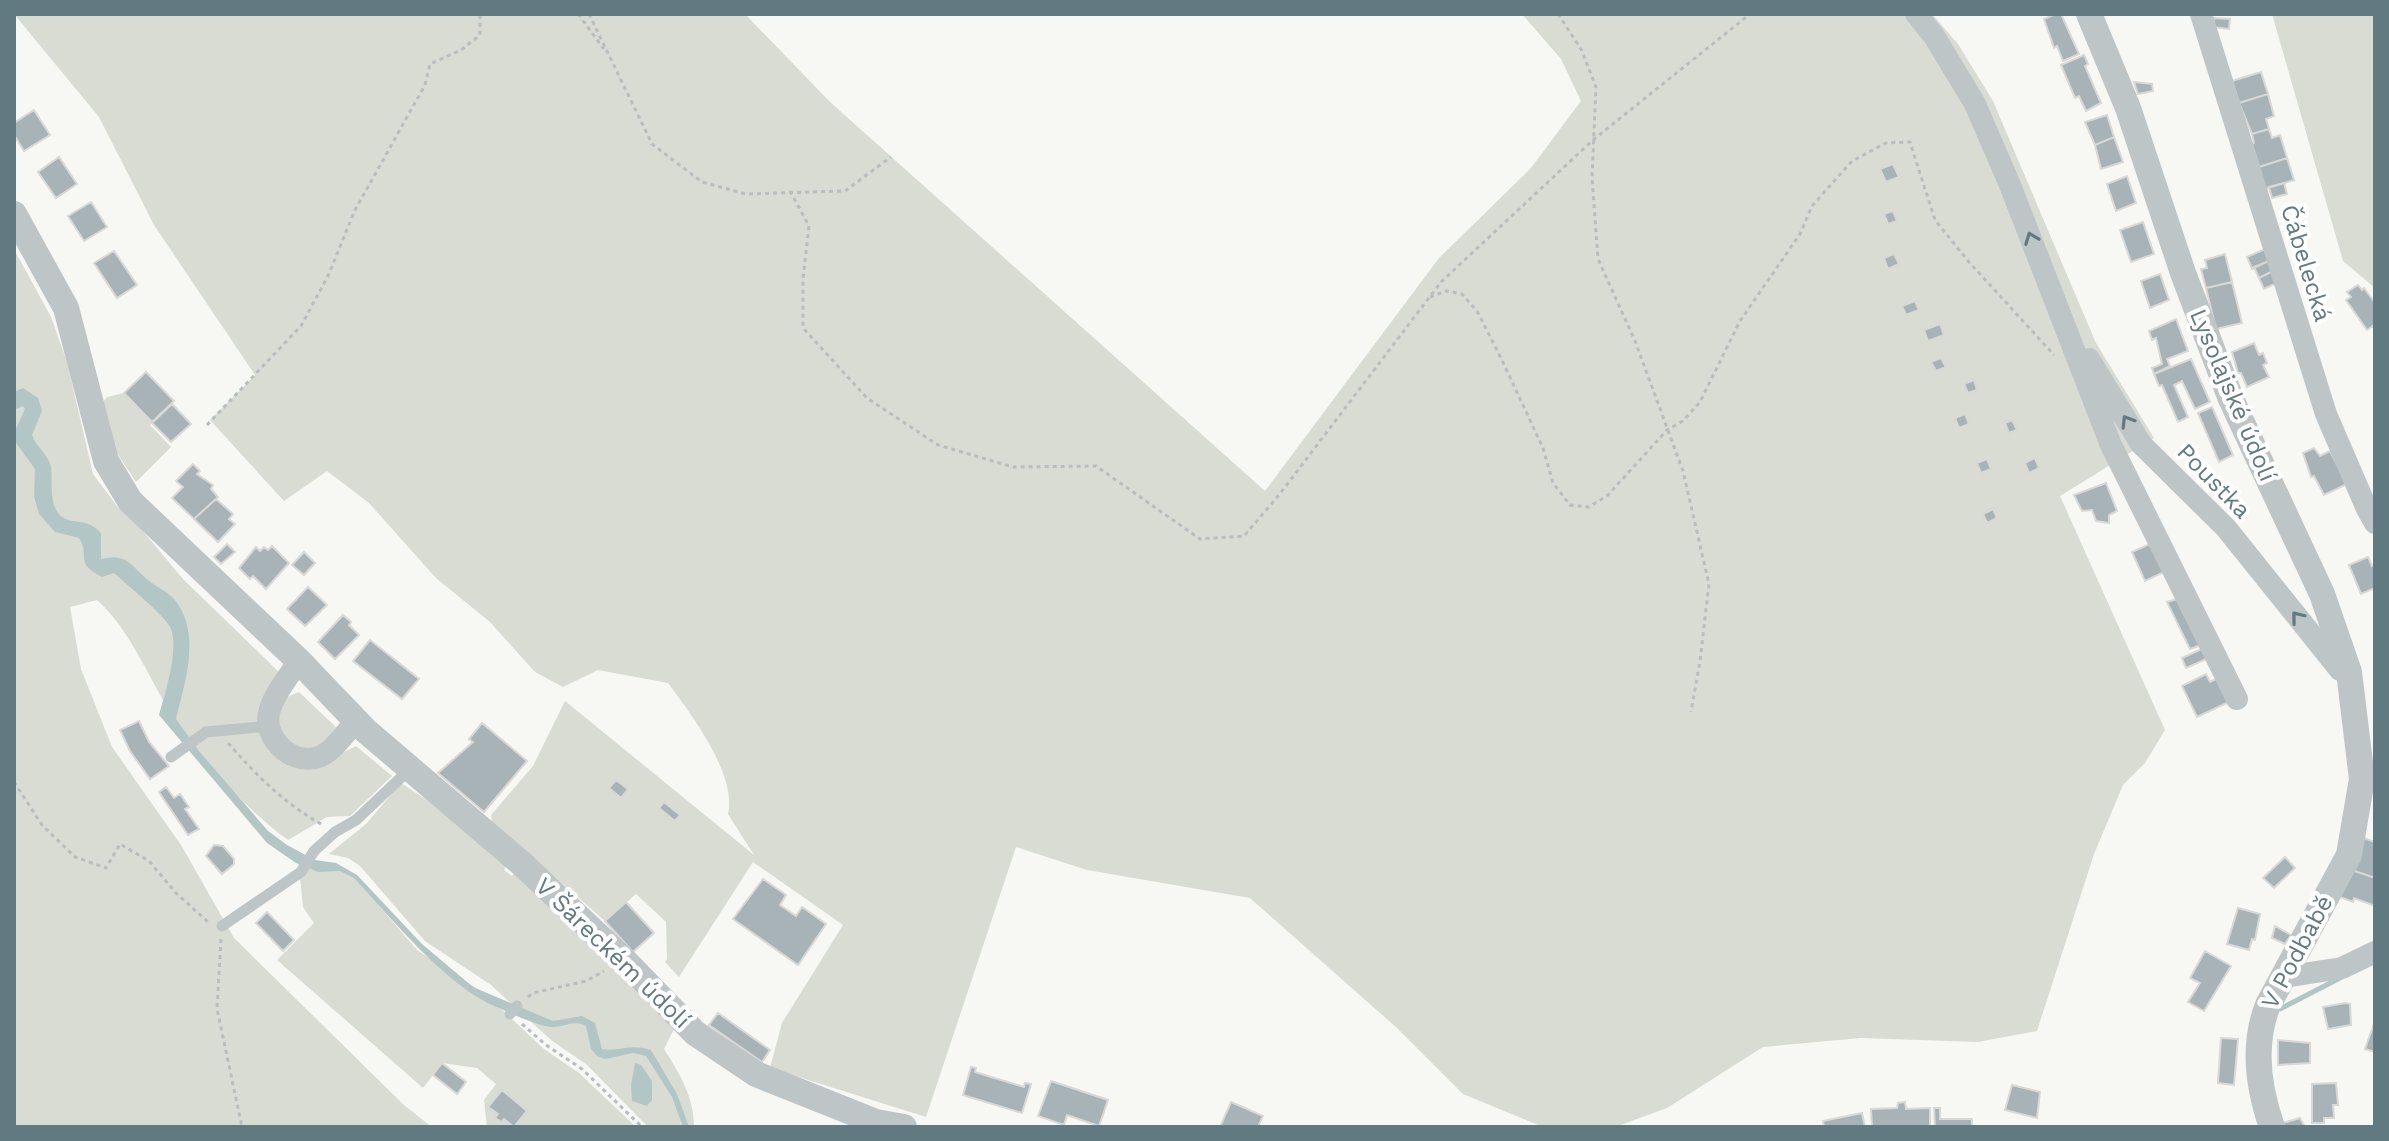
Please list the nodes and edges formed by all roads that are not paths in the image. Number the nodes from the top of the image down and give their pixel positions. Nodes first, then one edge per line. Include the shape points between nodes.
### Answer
1 (1916, 14) edge
2 (2089, 14) edge
3 (2201, 14) edge
4 (14, 214) edge
5 (2059, 311) junction
6 (2375, 523) edge
7 (299, 661) junction
8 (2349, 672) junction
9 (2237, 699) dead end
10 (356, 721) junction
11 (270, 726) junction
12 (171, 757) dead end
13 (409, 770) junction
14 (2362, 779) joint
15 (222, 926) road end
16 (2375, 952) edge
17 (2284, 977) junction
18 (904, 1127) edge
19 (2272, 1127) edge

5 -> 1 street, Poustka via 1975,104
2 - 8 street, Lysolajské údolí via 2128,108 2231,399 2322,594
3 - 6 street, Čábelecká via 2326,414
4 - 7 street, V Šáreckém údolí via 66,308 106,461 118,485
8 -> 5 street, Poustka via 2340,670 2226,528 2141,444
5 - 9 street, Poustka via 2111,445
7 - 10 street, V Šáreckém údolí
7 - 11 street via 269,711
8 - 14 street, Lysolajské údolí
10 - 11 street via 316,758 293,757 276,745
10 - 13 street, V Šáreckém údolí
11 - 12 lane via 206,732
13 - 15 lane via 314,851 301,872
13 - 18 street, V Šáreckém údolí via 521,863 695,1033 756,1074 876,1122
14 - 17 street, V Podbabě via 2349,855
16 - 17 street via 2342,968
17 - 19 street, V Podbabě via 2259,1027 2261,1093

